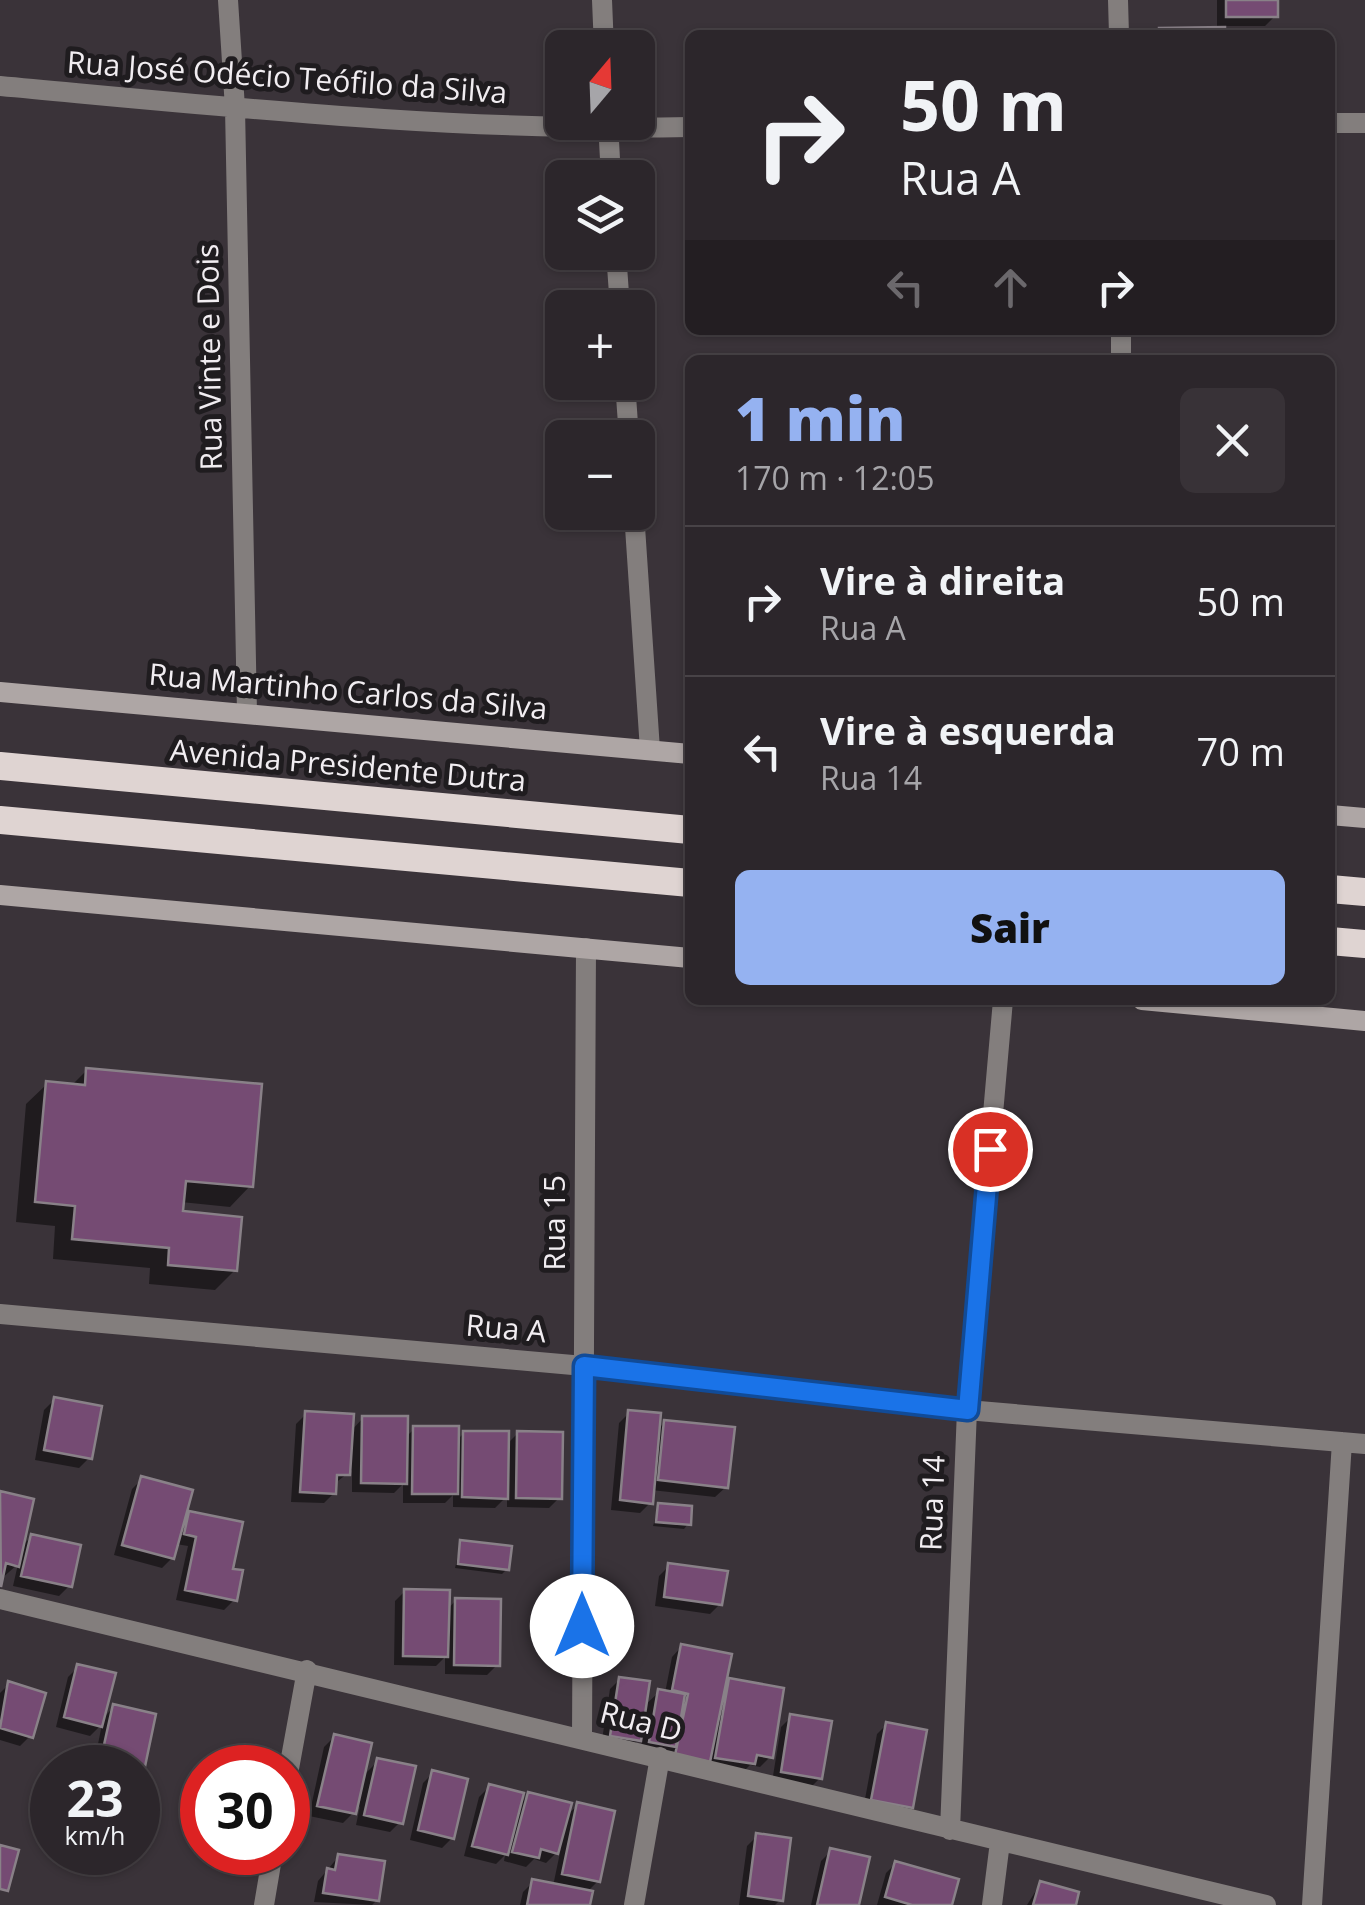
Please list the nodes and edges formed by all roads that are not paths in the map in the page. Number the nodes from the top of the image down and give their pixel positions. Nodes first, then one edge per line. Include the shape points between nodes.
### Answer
1 (228, 0) edge
2 (602, 0) edge
3 (1118, 0) edge
4 (603, 30) edge
5 (1119, 30) edge
6 (0, 86) edge
7 (235, 108) junction
8 (1335, 122) edge
9 (545, 123) edge
10 (1365, 123) edge
11 (655, 127) edge
12 (685, 128) edge
13 (635, 530) edge
14 (0, 692) edge
15 (247, 712) junction
16 (650, 750) junction
17 (685, 754) edge
18 (0, 766) edge
19 (1335, 815) edge
20 (1365, 818) edge
21 (0, 820) edge
22 (685, 830) edge
23 (685, 883) edge
24 (1335, 889) edge
25 (1365, 892) edge
26 (0, 895) edge
27 (1335, 941) edge
28 (1365, 944) edge
29 (586, 948) junction
30 (685, 958) edge
31 (1004, 1005) edge
32 (1195, 1005) edge
33 (1365, 1021) edge
34 (0, 1314) edge
35 (584, 1366) junction
36 (968, 1410) junction
37 (1342, 1442) junction
38 (1365, 1444) edge
39 (0, 1599) edge
40 (306, 1670) junction
41 (582, 1738) junction
42 (293, 1745) edge
43 (660, 1758) junction
44 (950, 1830) junction
45 (1000, 1842) junction
46 (269, 1875) edge
47 (264, 1905) edge
48 (634, 1905) edge
49 (992, 1905) edge
50 (1266, 1905) edge
51 (1312, 1905) edge

1 - 7 street, Rua Vinte e Dois
2 - 4 street
3 - 5 street
6 - 7 street, Rua José Odécio Teófilo da Silva
7 - 9 street, Rua José Odécio Teófilo da Silva
7 - 15 street, Rua Vinte e Dois
8 - 10 street
11 - 12 street, Rua José Odécio Teófilo da Silva
13 - 16 street
14 - 15 main road, Rua Martinho Carlos da Silva
15 - 16 main road, Rua Martinho Carlos da Silva
16 - 17 main road, Rua Martinho Carlos da Silva
18 - 22 highway, Avenida Presidente Dutra
19 - 20 main road
21 - 23 highway
24 - 25 highway
26 - 29 main road
27 - 28 highway
29 - 30 main road
29 - 35 street, Rua 15
31 - 36 street, Rua 14
32 - 33 main road
34 - 35 street, Rua A
35 - 36 street, Rua A
35 - 41 street, Rua 15
36 - 37 street, Rua A
36 - 44 street, Rua 14
37 - 38 street, Rua A
37 - 51 street
39 - 40 street, Rua D
40 - 41 street, Rua D
40 - 42 street
41 - 43 street, Rua D
43 - 44 street, Rua D
43 - 48 street
44 - 45 street, Rua D
45 - 49 street
45 - 50 street, Rua D
46 - 47 street

